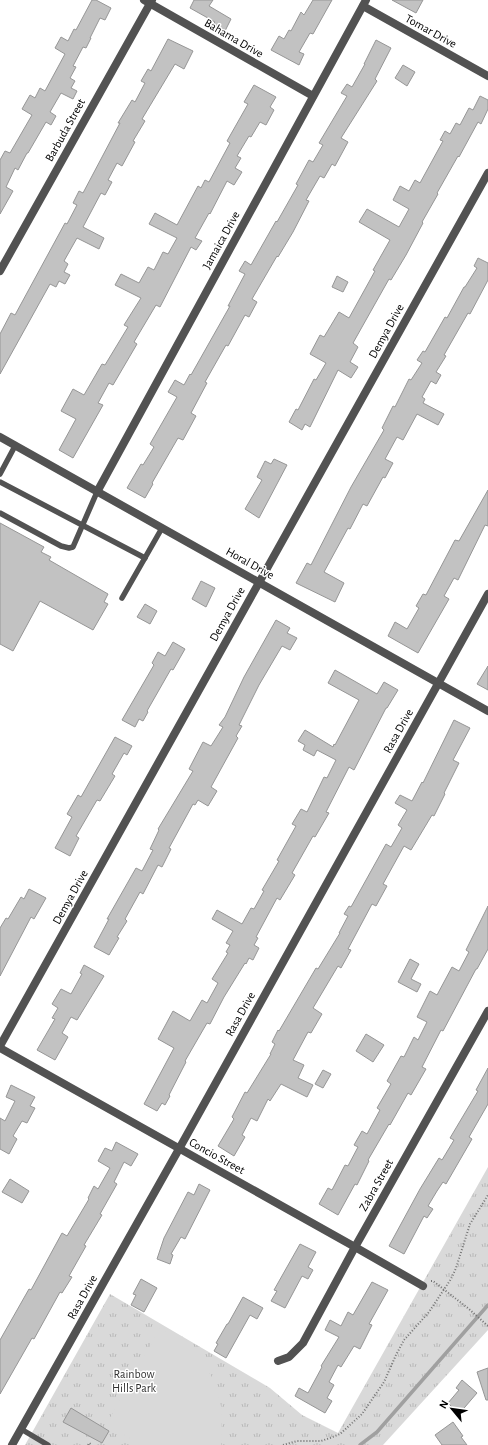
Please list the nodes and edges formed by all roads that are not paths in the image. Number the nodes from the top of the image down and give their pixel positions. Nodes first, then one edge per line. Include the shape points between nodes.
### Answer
1 (149, 1) edge
2 (364, 3) edge
3 (488, 76) edge
4 (313, 96) junction
5 (488, 173) edge
6 (0, 271) edge
7 (0, 438) edge
8 (15, 446) junction
9 (0, 474) edge
10 (0, 482) edge
11 (97, 492) junction
12 (0, 513) edge
13 (82, 525) junction
14 (162, 528) junction
15 (145, 558) junction
16 (259, 582) junction
17 (488, 594) edge
18 (122, 598) dead end
19 (438, 683) junction
20 (488, 712) edge
21 (488, 1011) edge
22 (0, 1047) edge
23 (179, 1148) junction
24 (355, 1247) junction
25 (423, 1286) road end
26 (278, 1361) dead end
27 (21, 1429) junction
28 (12, 1445) edge
29 (48, 1445) edge

1 - 4 street, Bahama Drive
1 - 6 street, Barbuda Street
2 - 3 street, Tomar Drive
2 - 4 street, Jamaica Drive
4 - 11 street, Jamaica Drive
5 - 16 street, Demya Drive
7 - 8 street, Horal Drive
8 - 9 lane
8 - 11 street, Horal Drive
10 - 13 lane
11 - 13 lane
11 - 14 street, Horal Drive
12 - 13 lane via 69,548 72,547
13 - 15 lane
14 - 15 lane
14 - 16 street, Horal Drive
15 - 18 lane
16 - 19 street, Horal Drive
16 - 22 street, Demya Drive
17 - 19 street, Rasa Drive
19 - 20 street, Horal Drive
19 - 23 street, Rasa Drive
21 - 24 street, Zabra Street
22 - 23 street, Concio Street
23 - 24 street, Concio Street
23 - 27 street, Rasa Drive
24 - 25 street, Concio Street
24 - 26 street, Zabra Street via 303,1343 289,1357
27 - 28 street, Rasa Drive
27 - 29 lane

